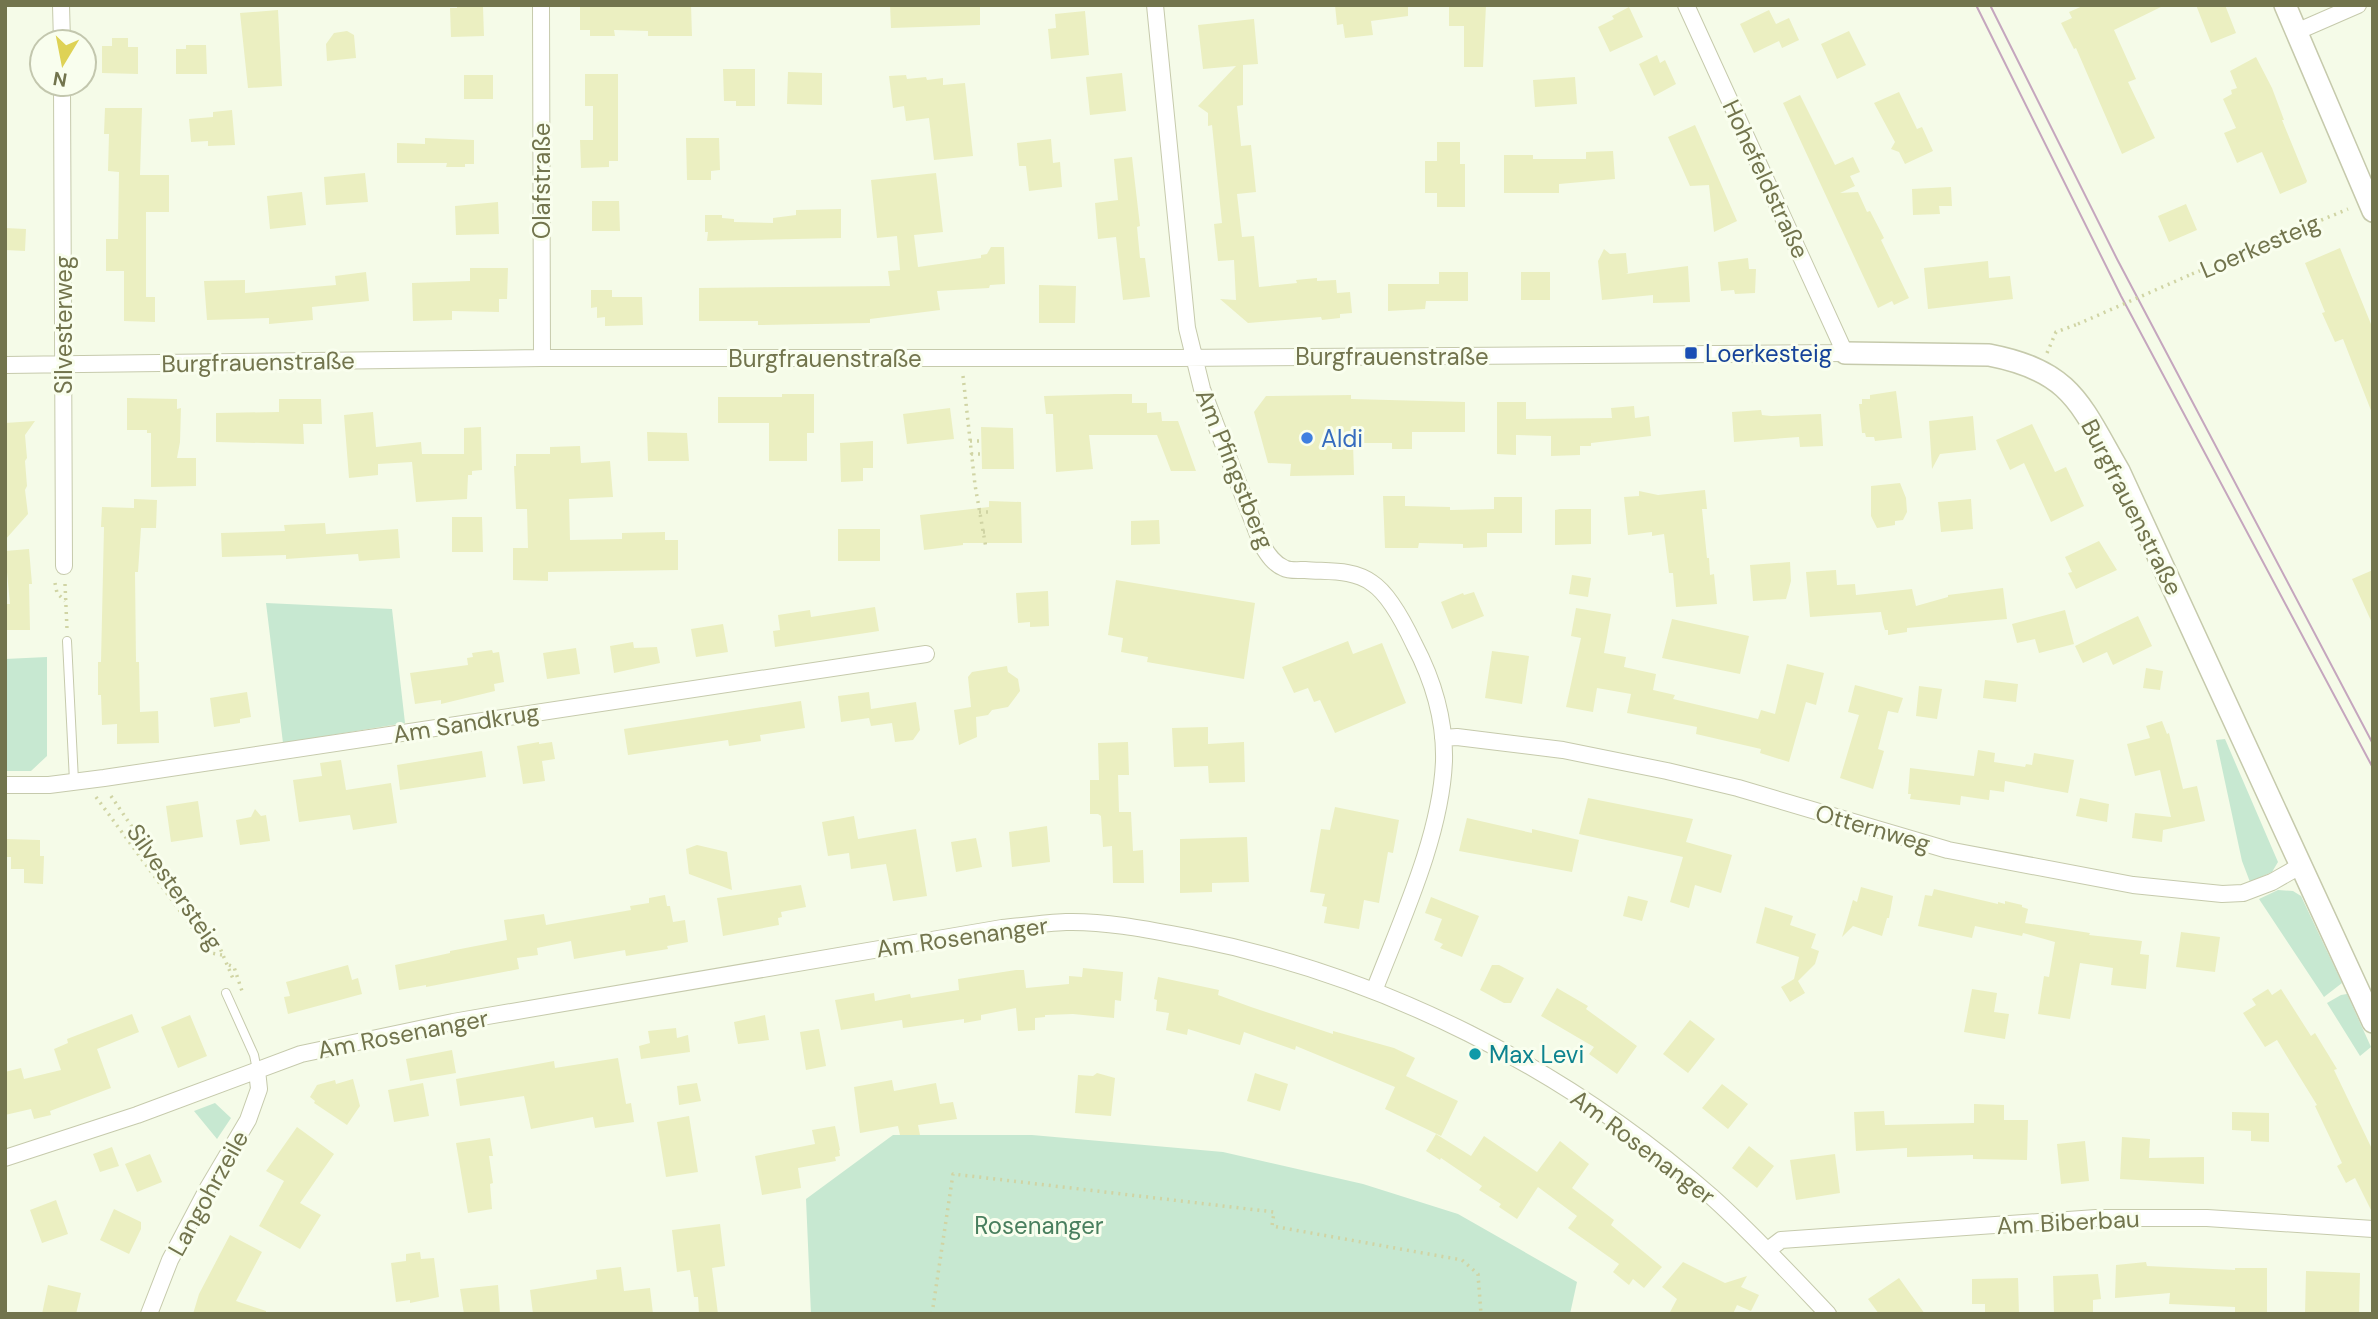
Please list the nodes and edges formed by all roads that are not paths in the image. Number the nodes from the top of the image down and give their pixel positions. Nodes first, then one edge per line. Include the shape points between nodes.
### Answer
1 (61, 5) edge
2 (541, 5) edge
3 (1156, 5) edge
4 (1686, 5) edge
5 (2285, 5) edge
6 (2358, 5) edge
7 (62, 28) edge
8 (2296, 32) junction
9 (62, 98) edge
10 (2373, 211) edge
11 (1845, 353) junction
12 (542, 358) junction
13 (1193, 358) junction
14 (5, 365) edge
15 (64, 365) junction
16 (64, 566) road end
17 (67, 641) road end
18 (926, 654) dead end
19 (1443, 738) junction
20 (80, 780) junction
21 (5, 785) edge
22 (2300, 866) junction
23 (1374, 990) junction
24 (226, 993) dead end
25 (2373, 1022) edge
26 (257, 1070) junction
27 (5, 1158) edge
28 (2373, 1228) edge
29 (1768, 1250) junction
30 (149, 1314) edge
31 (1828, 1314) edge

1 - 7 street
2 - 12 street, Olafstraße
3 - 13 street, Am Pfingstberg
4 - 11 street, Hohefeldstraße
5 - 8 street
6 - 8 street
8 - 10 street
9 - 15 street, Silvesterweg
11 - 13 street, Burgfrauenstraße
11 - 22 street, Burgfrauenstraße via 1989,355 2028,365 2069,390 2119,471
12 - 13 street, Burgfrauenstraße
12 - 15 street, Burgfrauenstraße
13 - 19 street, Am Pfingstberg via 1269,558 1285,569 1359,575 1375,584 1404,622 1428,671
14 - 15 street, Burgfrauenstraße
15 - 16 street, Silvesterweg
17 - 20 lane
18 - 20 street, Am Sandkrug
19 - 22 street, Otternweg via 1563,750 1667,771 1948,850 2133,885 2243,892
19 - 23 street, Am Pfingstberg via 1444,763 1434,825
20 - 21 street, Am Sandkrug
22 - 25 street, Burgfrauenstraße
23 - 26 street, Am Rosenanger via 1220,944 1113,924 1066,922 990,930 453,1022 301,1054
23 - 29 street, Am Rosenanger via 1444,1020 1582,1098 1711,1197
24 - 26 lane
26 - 27 street, Am Rosenanger
26 - 30 street, Langohrzeile via 259,1089 248,1121 170,1260
28 - 29 street, Am Biberbau via 2207,1218 2096,1218 1781,1240
29 - 31 street, Am Rosenanger

